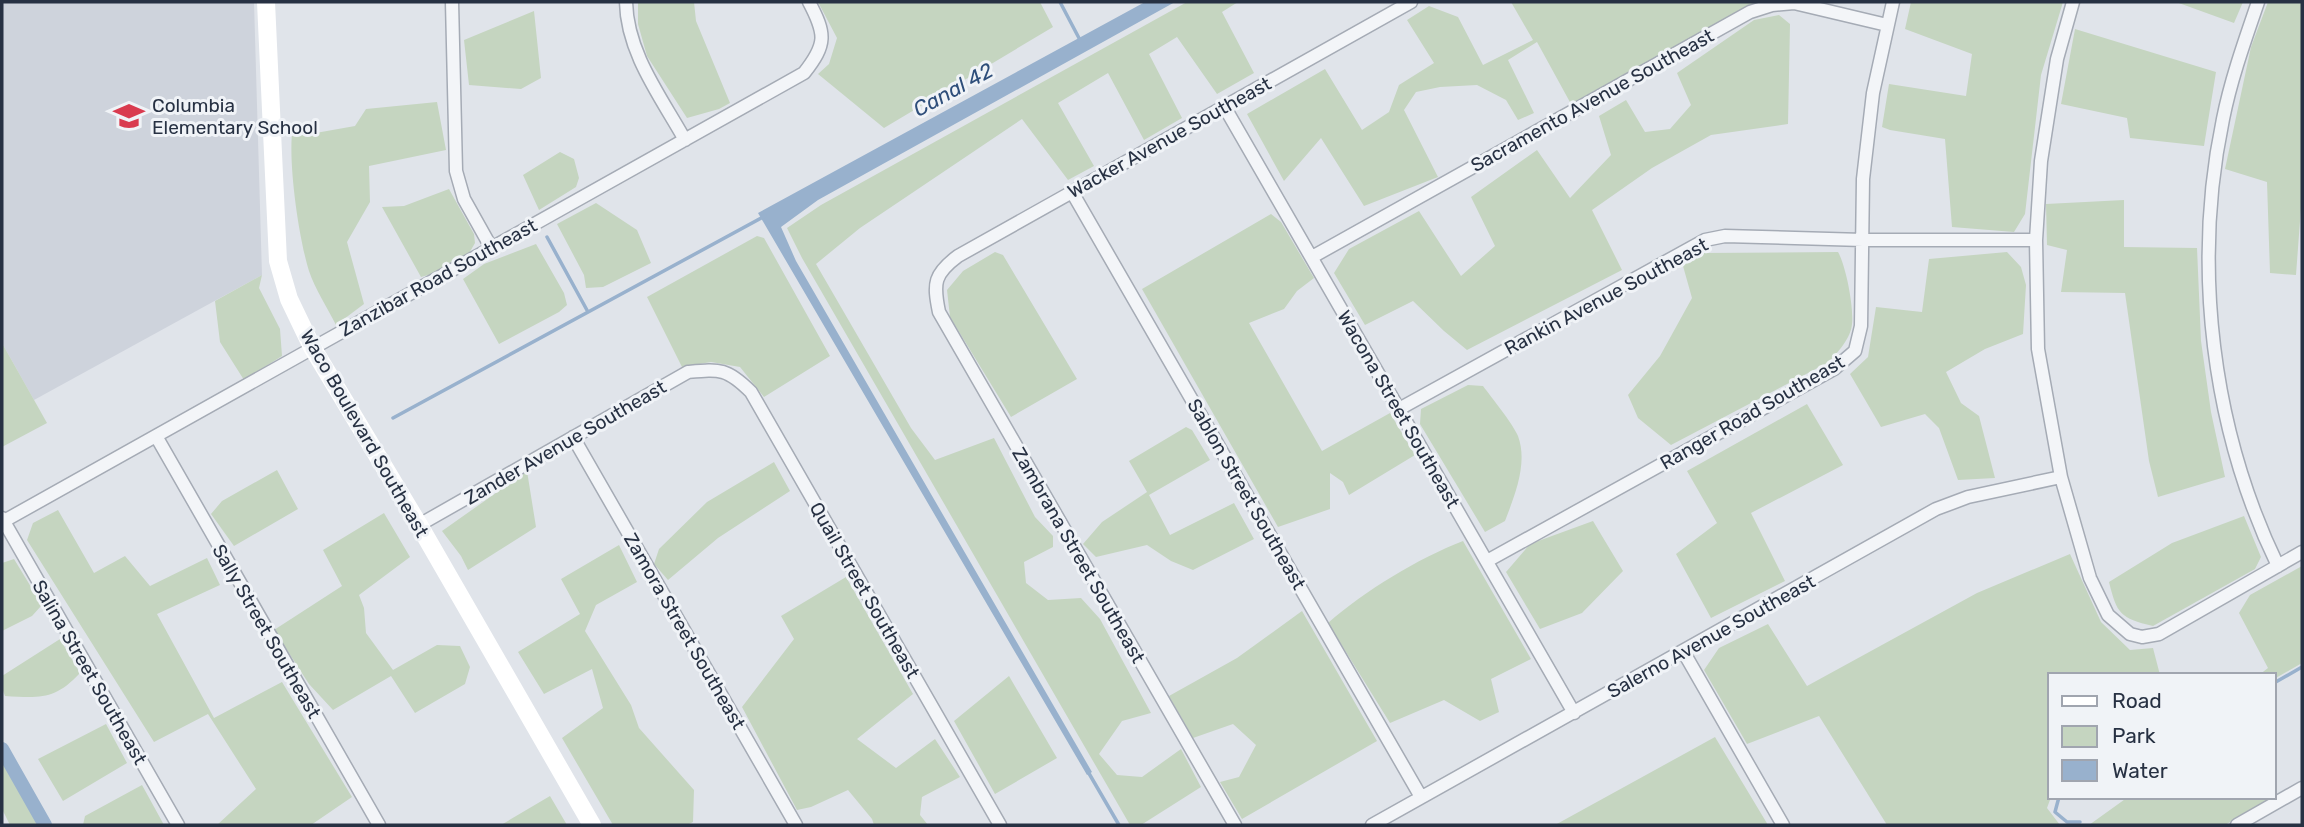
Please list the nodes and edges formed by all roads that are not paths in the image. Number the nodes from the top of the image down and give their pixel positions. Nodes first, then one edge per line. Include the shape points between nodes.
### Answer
1 (266, 2) edge
2 (452, 2) edge
3 (626, 2) edge
4 (809, 2) edge
5 (1411, 2) edge
6 (1893, 2) edge
7 (2073, 2) edge
8 (2258, 2) edge
9 (1887, 25) junction
10 (1224, 106) junction
11 (685, 140) junction
12 (1072, 192) junction
13 (1863, 240) junction
14 (2036, 240) junction
15 (492, 249) junction
16 (1312, 257) junction
17 (936, 281) joint
18 (312, 347) junction
19 (716, 369) joint
20 (1399, 409) junction
21 (156, 436) junction
22 (573, 437) junction
23 (2061, 477) junction
24 (3, 520) edge
25 (419, 525) junction
26 (2302, 552) edge
27 (1487, 561) junction
28 (2278, 566) junction
29 (1683, 651) junction
30 (1574, 713) junction
31 (2302, 788) edge
32 (1421, 797) junction
33 (178, 825) edge
34 (379, 825) edge
35 (592, 825) edge
36 (796, 825) edge
37 (1000, 825) edge
38 (1235, 825) edge
39 (1372, 825) edge
40 (1783, 825) edge
41 (2237, 825) edge

1 - 18 street, Waco Boulevard Southeast via 278,261 289,299
2 - 15 street via 456,172 464,199
3 - 11 street via 634,47
4 - 11 street, Zanzibar Road Southeast via 822,36 819,53 804,73
5 - 10 street, Wacker Avenue Southeast
6 - 9 street, Ranger Road Southeast
7 - 14 street via 2057,59 2040,161
8 - 28 street via 2222,121 2211,202 2209,282 2227,424 2242,480
9 - 13 street, Ranger Road Southeast via 1863,179
9 - 16 street, Sacramento Avenue Southeast via 1794,3 1750,12
10 - 12 street, Wacker Avenue Southeast
10 - 16 street, Wacona Street Southeast
11 - 15 street, Zanzibar Road Southeast
12 - 17 street, Wacker Avenue Southeast via 958,256 943,267
12 - 32 street, Sablon Street Southeast
13 - 14 street, Rankin Avenue Southeast
13 - 20 street, Rankin Avenue Southeast via 1725,236 1705,240
13 - 27 street, Ranger Road Southeast via 1861,326 1855,351 1834,369
14 - 23 street via 2038,349
15 - 18 street, Zanzibar Road Southeast
16 - 20 street, Wacona Street Southeast
17 - 38 street, Zambrana Street Southeast via 939,312
18 - 21 street, Zanzibar Road Southeast
18 - 25 street, Waco Boulevard Southeast
19 - 22 street, Zander Avenue Southeast via 688,372
19 - 37 street, Quail Street Southeast via 735,377 751,392
20 - 27 street, Wacona Street Southeast
21 - 24 street, Zanzibar Road Southeast
21 - 34 street, Sally Street Southeast
22 - 25 street, Zander Avenue Southeast
22 - 36 street, Zamora Street Southeast
23 - 28 street via 2090,578 2108,615 2130,634 2159,634
23 - 29 street, Salerno Avenue Southeast via 1968,497 1936,509
24 - 33 street, Salina Street Southeast
25 - 35 street, Waco Boulevard Southeast
26 - 28 street
27 - 30 street, Wacona Street Southeast
29 - 30 street, Salerno Avenue Southeast
29 - 40 street
30 - 32 street, Salerno Avenue Southeast
31 - 41 street
32 - 39 street, Salerno Avenue Southeast

